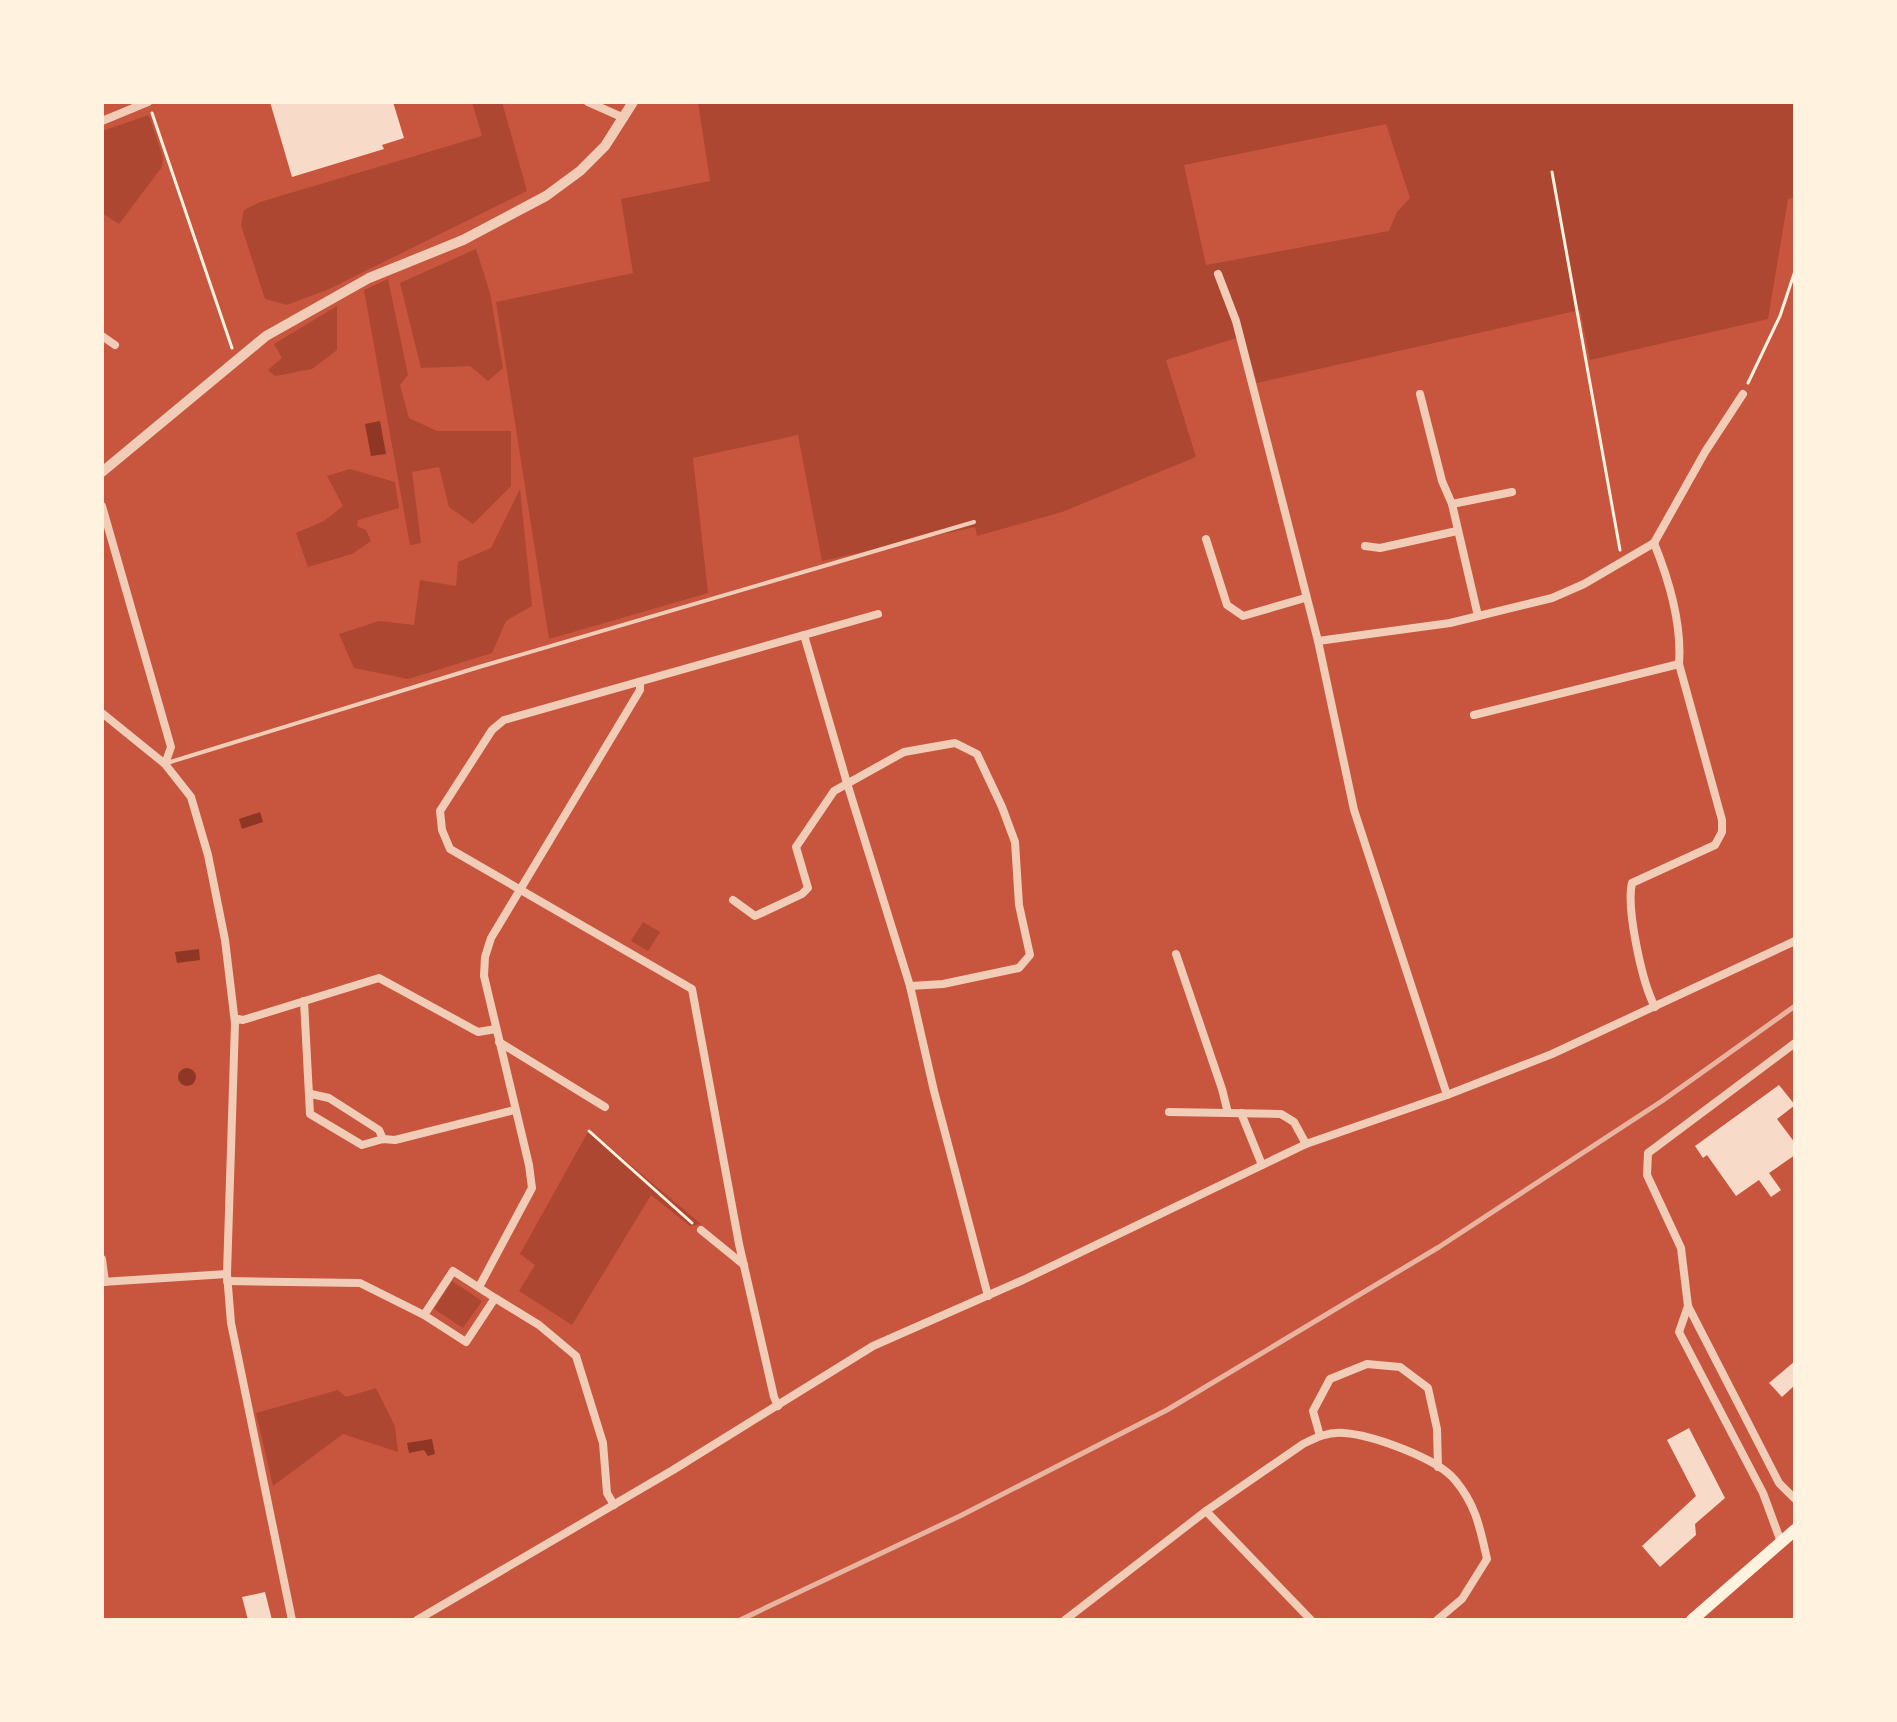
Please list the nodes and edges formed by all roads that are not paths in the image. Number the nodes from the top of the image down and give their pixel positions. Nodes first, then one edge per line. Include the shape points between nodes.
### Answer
1 (148, 102) edge
2 (588, 102) edge
3 (633, 102) edge
4 (624, 118) junction
5 (102, 121) edge
6 (1218, 274) dead end
7 (102, 336) edge
8 (115, 345) dead end
9 (1420, 394) dead end
10 (1743, 394) road end
11 (102, 472) edge
12 (1512, 492) dead end
13 (1452, 504) junction
14 (102, 506) edge
15 (974, 522) dead end
16 (1457, 531) junction
17 (1206, 539) dead end
18 (1654, 543) junction
19 (1365, 546) dead end
20 (1305, 598) junction
21 (878, 614) dead end
22 (1478, 616) junction
23 (804, 635) junction
24 (1318, 641) junction
25 (1679, 664) junction
26 (640, 682) junction
27 (102, 713) edge
28 (1474, 715) dead end
29 (165, 764) junction
30 (847, 783) junction
31 (520, 890) junction
32 (733, 900) dead end
33 (1795, 941) edge
34 (1176, 954) dead end
35 (910, 986) junction
36 (304, 1001) junction
37 (1655, 1007) junction
38 (235, 1023) junction
39 (496, 1029) junction
40 (499, 1042) junction
41 (1795, 1043) edge
42 (311, 1094) junction
43 (1447, 1095) junction
44 (605, 1107) dead end
45 (514, 1110) junction
46 (1169, 1112) dead end
47 (1228, 1113) junction
48 (1241, 1113) junction
49 (383, 1139) junction
50 (1306, 1144) junction
51 (1262, 1165) junction
52 (701, 1230) road end
53 (102, 1259) edge
54 (744, 1266) junction
55 (227, 1277) junction
56 (104, 1282) edge
57 (479, 1287) junction
58 (988, 1296) junction
59 (495, 1298) junction
60 (1688, 1306) junction
61 (424, 1315) junction
62 (778, 1406) junction
63 (1320, 1436) junction
64 (1438, 1467) junction
65 (1779, 1483) junction
66 (1763, 1493) junction
67 (1795, 1499) edge
68 (614, 1505) junction
69 (1206, 1511) junction
70 (1795, 1530) edge
71 (1781, 1542) junction
72 (292, 1620) edge
73 (417, 1620) edge
74 (1065, 1620) edge
75 (1311, 1620) edge
76 (1437, 1620) edge
77 (1692, 1620) edge

1 - 5 street
2 - 4 street
3 - 4 street
4 - 11 street via 605,146 546,196 475,235 369,278 266,336
6 - 20 street via 1236,321
7 - 8 street
9 - 13 street
10 - 18 street
12 - 13 street
13 - 16 street
14 - 29 street via 171,747
15 - 29 lane
16 - 19 street via 1380,548
16 - 22 street
17 - 20 street via 1227,605 1243,616
18 - 22 street via 1552,598
18 - 25 street via 1681,642
20 - 24 street
21 - 23 street
22 - 24 street
23 - 26 street
23 - 30 street
24 - 43 street via 1354,810
25 - 28 street
25 - 37 street via 1722,832 1715,845 1632,883 1633,931
26 - 31 street
26 - 31 street via 504,720 492,730 440,811 450,849
27 - 29 street
29 - 38 street via 191,797 208,855
30 - 32 street via 834,791 796,847 808,888 755,916
30 - 35 street
30 - 35 street via 904,752 955,743 977,754 1015,842 1019,905 1030,955 1019,968
31 - 39 street via 485,957
31 - 54 street via 692,989
33 - 37 street
34 - 47 street
35 - 58 street
36 - 38 street
36 - 39 street via 379,978 478,1032
36 - 42 street
37 - 43 street
38 - 55 street
39 - 40 street
40 - 44 street
40 - 45 street
41 - 60 street via 1648,1153 1647,1175 1681,1248
42 - 49 street via 329,1098 379,1130
42 - 49 street via 310,1114 362,1145
43 - 50 street
45 - 49 street
45 - 57 street via 532,1188
46 - 47 street
47 - 48 street
48 - 50 street via 1281,1114 1294,1122
48 - 51 street
50 - 51 street
51 - 58 street
52 - 54 street
53 - 56 street
54 - 62 street
55 - 56 street
55 - 61 street via 360,1283
55 - 72 street via 235,1349
57 - 59 street
57 - 61 street via 453,1271
58 - 62 street via 873,1346
59 - 61 street via 466,1342
59 - 68 street via 576,1356 603,1443 607,1493
60 - 65 street
60 - 66 street via 1679,1332
62 - 68 street
63 - 64 street via 1341,1432 1389,1442
63 - 64 street via 1313,1411 1330,1379 1367,1364 1400,1367 1428,1388
63 - 69 street
64 - 76 street via 1454,1478 1477,1512 1487,1559 1462,1599
65 - 66 street
65 - 67 street
66 - 71 street
68 - 73 street
69 - 74 street
69 - 75 street
70 - 71 main road
71 - 77 main road

